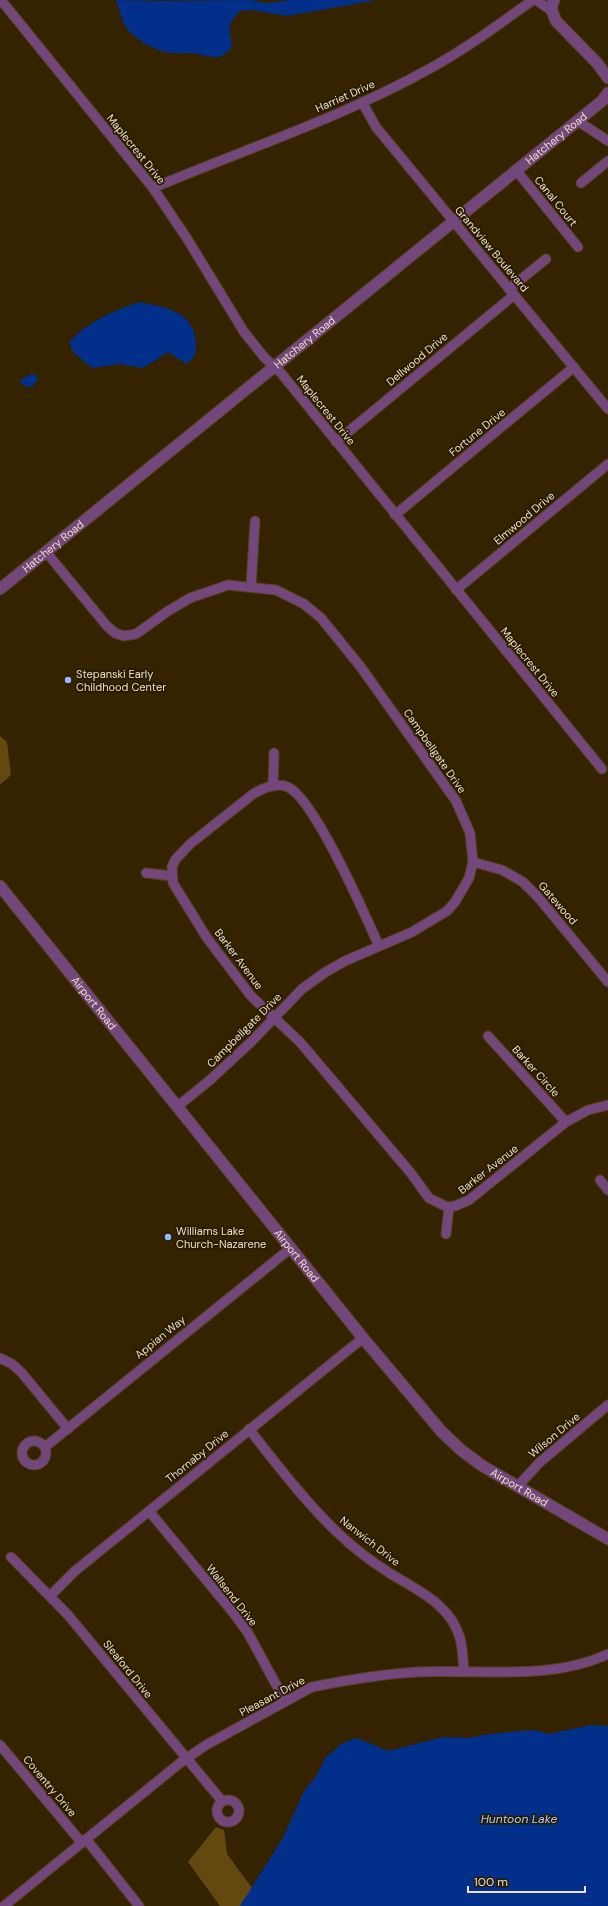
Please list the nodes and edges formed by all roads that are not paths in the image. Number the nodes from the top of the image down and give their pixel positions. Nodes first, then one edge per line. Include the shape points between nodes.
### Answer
1 (1, 0) edge
2 (534, 0) edge
3 (554, 0) edge
4 (552, 11) junction
5 (608, 78) edge
6 (608, 93) edge
7 (362, 102) junction
8 (578, 121) junction
9 (608, 141) edge
10 (608, 161) edge
11 (516, 170) junction
12 (581, 183) dead end
13 (153, 188) junction
14 (453, 220) junction
15 (578, 247) dead end
16 (546, 259) dead end
17 (512, 292) junction
18 (274, 366) junction
19 (574, 368) junction
20 (608, 409) edge
21 (336, 442) junction
22 (608, 464) edge
23 (395, 515) junction
24 (255, 521) dead end
25 (46, 552) junction
26 (250, 586) junction
27 (0, 590) edge
28 (456, 590) junction
29 (274, 753) dead end
30 (602, 769) dead end
31 (273, 786) junction
32 (473, 862) junction
33 (146, 873) dead end
34 (172, 876) junction
35 (0, 886) edge
36 (379, 946) junction
37 (608, 982) edge
38 (274, 1017) junction
39 (488, 1036) dead end
40 (608, 1105) edge
41 (178, 1106) junction
42 (566, 1122) junction
43 (600, 1180) dead end
44 (608, 1190) edge
45 (450, 1207) junction
46 (446, 1234) dead end
47 (291, 1248) junction
48 (363, 1338) junction
49 (0, 1358) edge
50 (608, 1405) edge
51 (68, 1429) junction
52 (249, 1429) junction
53 (45, 1446) dead end
54 (518, 1486) junction
55 (149, 1511) junction
56 (608, 1539) edge
57 (11, 1557) dead end
58 (50, 1596) junction
59 (608, 1654) edge
60 (464, 1672) junction
61 (285, 1701) junction
62 (0, 1745) edge
63 (186, 1759) junction
64 (222, 1801) dead end
65 (84, 1841) junction
66 (4, 1906) edge
67 (139, 1906) edge

1 - 13 street, Maplecrest Drive
2 - 4 street
2 - 7 street, Harriet Drive via 473,43 429,69
3 - 4 street
4 - 5 street via 558,23
6 - 8 street, Hatchery Road
7 - 13 street, Harriet Drive
7 - 14 street, Grandview Boulevard via 376,127
8 - 9 street
8 - 11 street, Hatchery Road
10 - 12 street
11 - 14 street, Hatchery Road
11 - 15 street, Canal Court
13 - 18 street, Maplecrest Drive via 244,332
14 - 17 street, Grandview Boulevard
14 - 18 street, Hatchery Road
16 - 17 street, Dellwood Drive
17 - 19 street, Grandview Boulevard
17 - 21 street, Dellwood Drive
18 - 21 street, Maplecrest Drive
18 - 25 street, Hatchery Road
19 - 20 street, Grandview Boulevard
19 - 23 street, Fortune Drive
21 - 23 street, Maplecrest Drive
22 - 28 street, Elmwood Drive
23 - 28 street, Maplecrest Drive
24 - 26 street
25 - 26 street, Campbellgate Drive via 106,626 124,636 136,634 190,598 228,585
25 - 27 street, Hatchery Road
26 - 32 street, Campbellgate Drive via 276,590 304,604 338,637 456,801 470,833
28 - 30 street, Maplecrest Drive
29 - 31 street
31 - 34 street via 253,794 190,844 175,860
31 - 36 street via 287,787 297,793 305,804 338,857
32 - 36 street, Campbellgate Drive via 469,878 447,911 412,932
32 - 37 street, Gatewood via 502,870 523,882
33 - 34 street
34 - 38 street, Barker Avenue via 176,889 207,938 250,996
35 - 41 street, Airport Road
36 - 38 street, Campbellgate Drive via 324,973 302,989
38 - 41 street, Campbellgate Drive via 251,1042
38 - 45 street, Barker Avenue via 300,1042 429,1198
39 - 42 street, Barker Circle
40 - 42 street, Barker Avenue via 588,1110
41 - 47 street, Airport Road
42 - 45 street, Barker Avenue via 469,1200
43 - 44 street
45 - 46 street
47 - 48 street, Airport Road
47 - 51 street, Appian Way
48 - 52 street, Thornaby Drive
48 - 54 street, Airport Road via 447,1437 470,1457
49 - 51 street via 21,1372
50 - 54 street, Wilson Drive via 535,1467
51 - 53 street, Appian Way
52 - 55 street, Thornaby Drive
52 - 60 street, Nanwich Drive via 308,1503 341,1536 387,1572 435,1600 455,1626 460,1638
54 - 56 street, Airport Road
55 - 58 street, Thornaby Drive via 75,1571
55 - 61 street, Wallsend Drive via 248,1633
57 - 58 street, Sleaford Drive
58 - 63 street, Sleaford Drive
59 - 60 street, Pleasant Drive via 566,1668
60 - 61 street, Pleasant Drive via 417,1672 332,1683 312,1687
61 - 63 street, Pleasant Drive
62 - 65 street, Coventry Drive
63 - 64 street, Sleaford Drive
63 - 65 street, Pleasant Drive
65 - 66 street, Pleasant Drive
65 - 67 street, Coventry Drive

